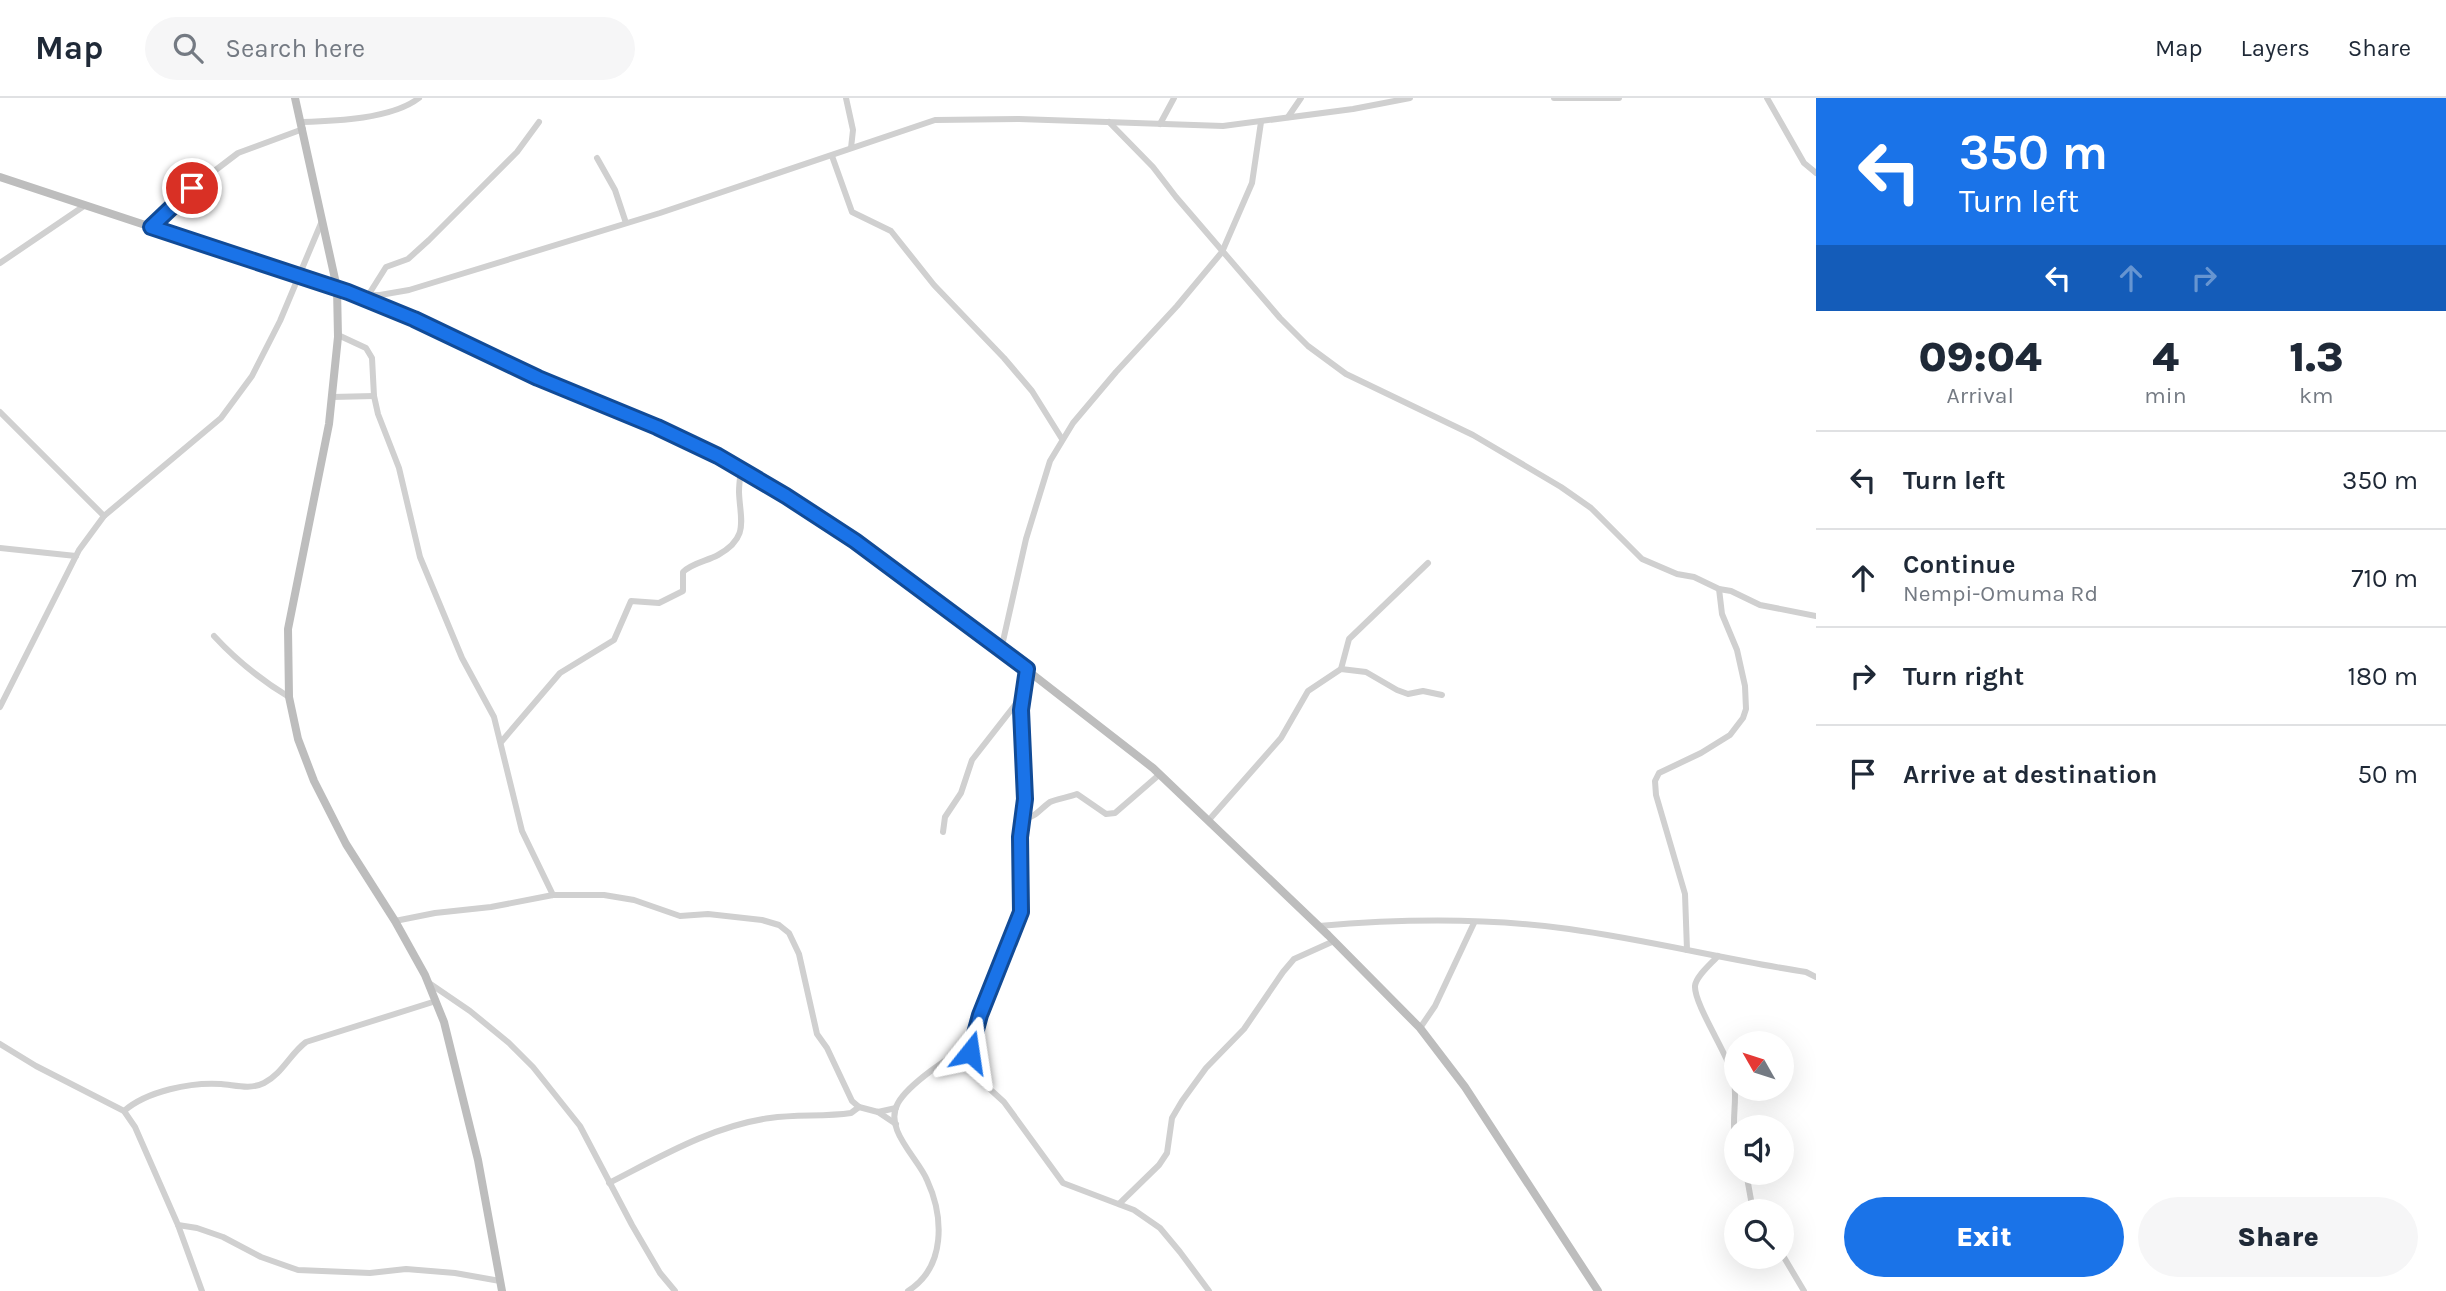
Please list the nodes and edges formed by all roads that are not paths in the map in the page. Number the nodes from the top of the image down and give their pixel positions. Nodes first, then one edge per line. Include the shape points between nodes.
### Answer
1 (295, 98) edge
2 (419, 98) edge
3 (846, 98) edge
4 (1174, 98) edge
5 (1301, 98) edge
6 (1410, 98) edge
7 (1554, 98) edge
8 (1619, 98) edge
9 (1767, 98) edge
10 (1288, 117) junction
11 (539, 122) dead end
12 (1109, 122) junction
13 (1261, 122) junction
14 (1160, 124) junction
15 (303, 126) junction
16 (851, 148) junction
17 (832, 156) junction
18 (597, 158) dead end
19 (1816, 173) edge
20 (0, 177) edge
21 (84, 206) junction
22 (322, 221) junction
23 (626, 223) junction
24 (151, 227) junction
25 (1222, 252) junction
26 (0, 263) edge
27 (298, 275) junction
28 (337, 288) junction
29 (369, 294) junction
30 (356, 295) junction
31 (338, 335) junction
32 (374, 396) junction
33 (332, 397) junction
34 (0, 412) edge
35 (1062, 439) junction
36 (741, 470) junction
37 (104, 516) junction
38 (0, 548) edge
39 (75, 556) junction
40 (1429, 564) dead end
41 (1719, 589) junction
42 (1816, 616) edge
43 (214, 636) dead end
44 (1001, 650) junction
45 (1027, 669) junction
46 (1341, 669) junction
47 (1442, 695) dead end
48 (1022, 696) junction
49 (289, 697) junction
50 (0, 707) edge
51 (502, 741) junction
52 (1160, 774) junction
53 (1022, 820) junction
54 (1208, 821) junction
55 (943, 832) dead end
56 (553, 895) junction
57 (395, 921) junction
58 (1474, 923) junction
59 (1319, 926) junction
60 (1334, 941) junction
61 (1687, 950) junction
62 (1718, 956) junction
63 (1816, 977) edge
64 (428, 982) junction
65 (436, 1002) junction
66 (1420, 1028) junction
67 (973, 1042) junction
68 (0, 1044) edge
69 (859, 1107) junction
70 (896, 1108) junction
71 (124, 1111) junction
72 (878, 1112) junction
73 (1734, 1115) edge
74 (896, 1124) junction
75 (609, 1183) junction
76 (1119, 1204) junction
77 (178, 1225) junction
78 (1791, 1269) edge
79 (500, 1281) junction
80 (202, 1291) edge
81 (502, 1291) edge
82 (675, 1291) edge
83 (908, 1291) edge
84 (1209, 1291) edge
85 (1598, 1291) edge
86 (1804, 1291) edge

1 - 15 street
2 - 15 street via 393,110
3 - 16 street via 853,130
4 - 14 street
5 - 10 street
6 - 10 street
7 - 8 street
9 - 19 street via 1804,163
10 - 13 street
11 - 29 street via 517,152 429,240 408,259 386,267
12 - 14 street
12 - 16 street via 935,120
12 - 25 street via 1153,167
13 - 14 street
13 - 25 street via 1252,183
15 - 22 street
15 - 24 street via 238,153
16 - 17 street
17 - 23 street
17 - 35 street via 852,212 891,231 1032,391
18 - 23 street
20 - 21 street
21 - 24 street
21 - 26 street
22 - 27 street
22 - 28 street
23 - 29 street via 409,290
24 - 27 street
25 - 35 street
25 - 41 street via 1296,334 1346,374 1474,435 1562,487 1591,508 1642,559
27 - 28 street
27 - 37 street via 252,376 221,418
28 - 30 street
28 - 31 street
29 - 30 street
30 - 36 street via 657,427
31 - 32 street via 366,348 372,358
31 - 33 street
32 - 33 street
32 - 51 street via 399,468 420,557
33 - 49 street via 288,629
34 - 37 street
35 - 44 street via 1050,461 1026,539
36 - 44 street via 855,541
36 - 51 street via 743,523 726,550 689,566 683,572 683,591 659,603 631,601 614,640 561,673
37 - 39 street
38 - 39 street
39 - 50 street
40 - 46 street via 1349,639
41 - 42 street via 1760,605
41 - 61 street via 1722,614 1737,650 1746,709 1730,734 1659,774 1655,781 1685,894
43 - 49 street via 236,660
44 - 45 street
45 - 48 street
45 - 52 street
46 - 47 street via 1366,672 1408,694
46 - 54 street via 1308,691 1281,738
48 - 53 street
48 - 55 street via 972,761 961,793 945,817
49 - 57 street via 313,781
51 - 56 street via 522,831
52 - 53 street via 1115,813 1106,814 1077,794 1054,800 1034,817
52 - 54 street
53 - 67 street via 1021,912
54 - 59 street
56 - 57 street
56 - 69 street via 604,895 680,916 708,914 779,925 789,933 799,954 817,1034
57 - 64 street
58 - 59 street
58 - 61 street via 1567,929
58 - 66 street
59 - 60 street
60 - 66 street
60 - 76 street via 1289,965 1244,1028 1182,1101 1172,1118 1167,1153 1159,1165
61 - 62 street
62 - 63 street
62 - 73 street via 1695,986 1732,1073
64 - 65 street
64 - 75 street via 470,1011 533,1067 580,1126
65 - 71 street via 306,1042 262,1084 200,1083 134,1103
65 - 79 street via 478,1160
66 - 85 street via 1465,1087
67 - 70 street via 939,1064
67 - 76 street via 972,1064 981,1081 1004,1101 1063,1183
68 - 71 street
69 - 72 street
69 - 75 street via 851,1113 768,1118 722,1130
70 - 72 street
70 - 74 street
71 - 77 street via 135,1126
72 - 74 street
74 - 83 street via 927,1180 939,1245 931,1270
75 - 82 street
76 - 84 street via 1160,1228
77 - 79 street via 223,1237 298,1270 369,1273 406,1269
77 - 80 street
78 - 86 street
79 - 81 street

